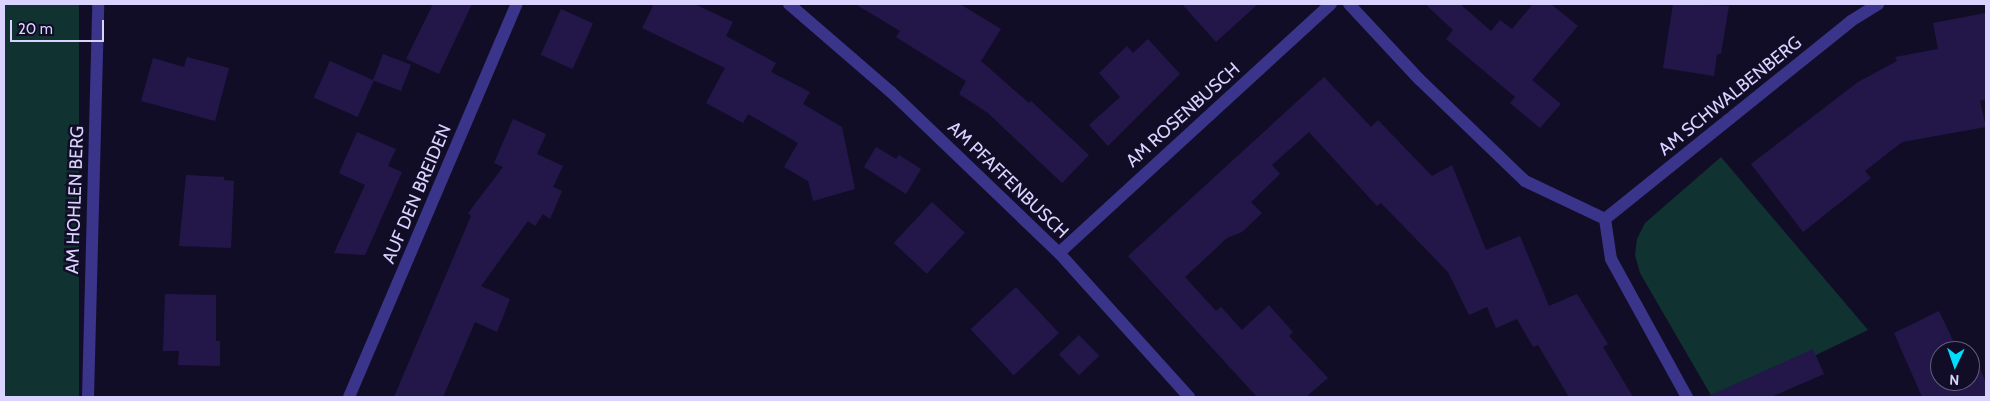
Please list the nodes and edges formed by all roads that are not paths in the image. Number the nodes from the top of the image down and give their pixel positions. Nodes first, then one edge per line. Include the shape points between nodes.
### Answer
1 (98, 4) edge
2 (518, 4) edge
3 (789, 4) edge
4 (1331, 4) edge
5 (1348, 4) edge
6 (1878, 4) edge
7 (1605, 219) junction
8 (1059, 252) junction
9 (88, 397) edge
10 (349, 397) edge
11 (1189, 397) edge
12 (1687, 397) edge

1 - 9 street, AM HOHLEN BERG
2 - 10 street, AUF DEN BREIDEN
3 - 8 street, AM PFAFFENBUSCH via 891,92
4 - 8 street, AM ROSENBUSCH
5 - 7 street via 1418,79 1525,181
6 - 7 street, AM SCHWALBENBERG via 1851,21
7 - 12 street via 1611,259
8 - 11 street, AM PFAFFENBUSCH

